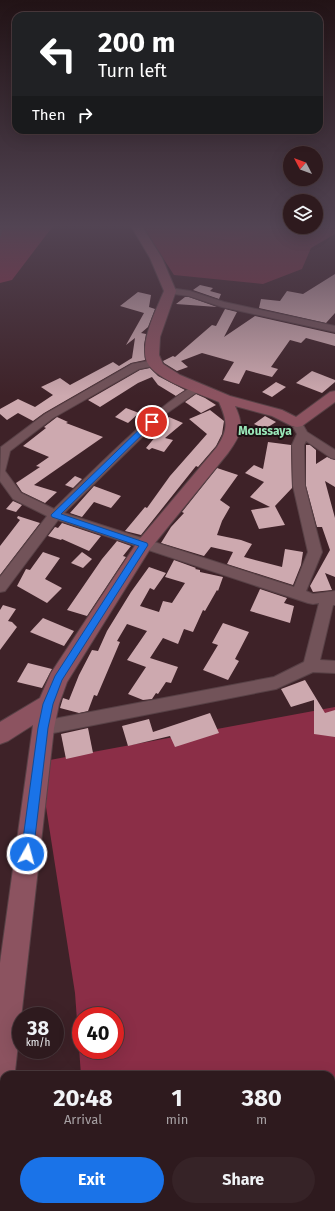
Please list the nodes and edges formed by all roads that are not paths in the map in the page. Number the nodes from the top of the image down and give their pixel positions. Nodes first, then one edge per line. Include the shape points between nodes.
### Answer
1 (166, 283) edge
2 (170, 291) junction
3 (335, 330) edge
4 (154, 363) junction
5 (196, 388) junction
6 (335, 395) edge
7 (225, 399) junction
8 (300, 429) junction
9 (332, 450) edge
10 (0, 471) edge
11 (55, 515) junction
12 (144, 545) junction
13 (0, 587) edge
14 (298, 594) junction
15 (333, 598) edge
16 (310, 666) junction
17 (335, 667) edge
18 (48, 704) junction
19 (43, 728) junction
20 (0, 734) edge
21 (0, 1070) edge

1 - 2 main road
2 - 3 street
2 - 4 main road via 157,325 152,353
4 - 5 main road
4 - 10 street via 136,366 49,416 5,450
5 - 7 main road
5 - 11 street via 163,411
6 - 8 main road
7 - 8 main road via 277,413
7 - 12 main road via 236,422 233,436
8 - 9 street
8 - 14 street via 299,486 314,552
10 - 11 street via 17,496
11 - 12 street
11 - 13 street
12 - 14 street
12 - 18 main road via 58,679
14 - 15 street via 313,599
15 - 16 street
16 - 17 street
16 - 19 street via 276,683
18 - 19 main road
18 - 20 main road
19 - 21 main road

